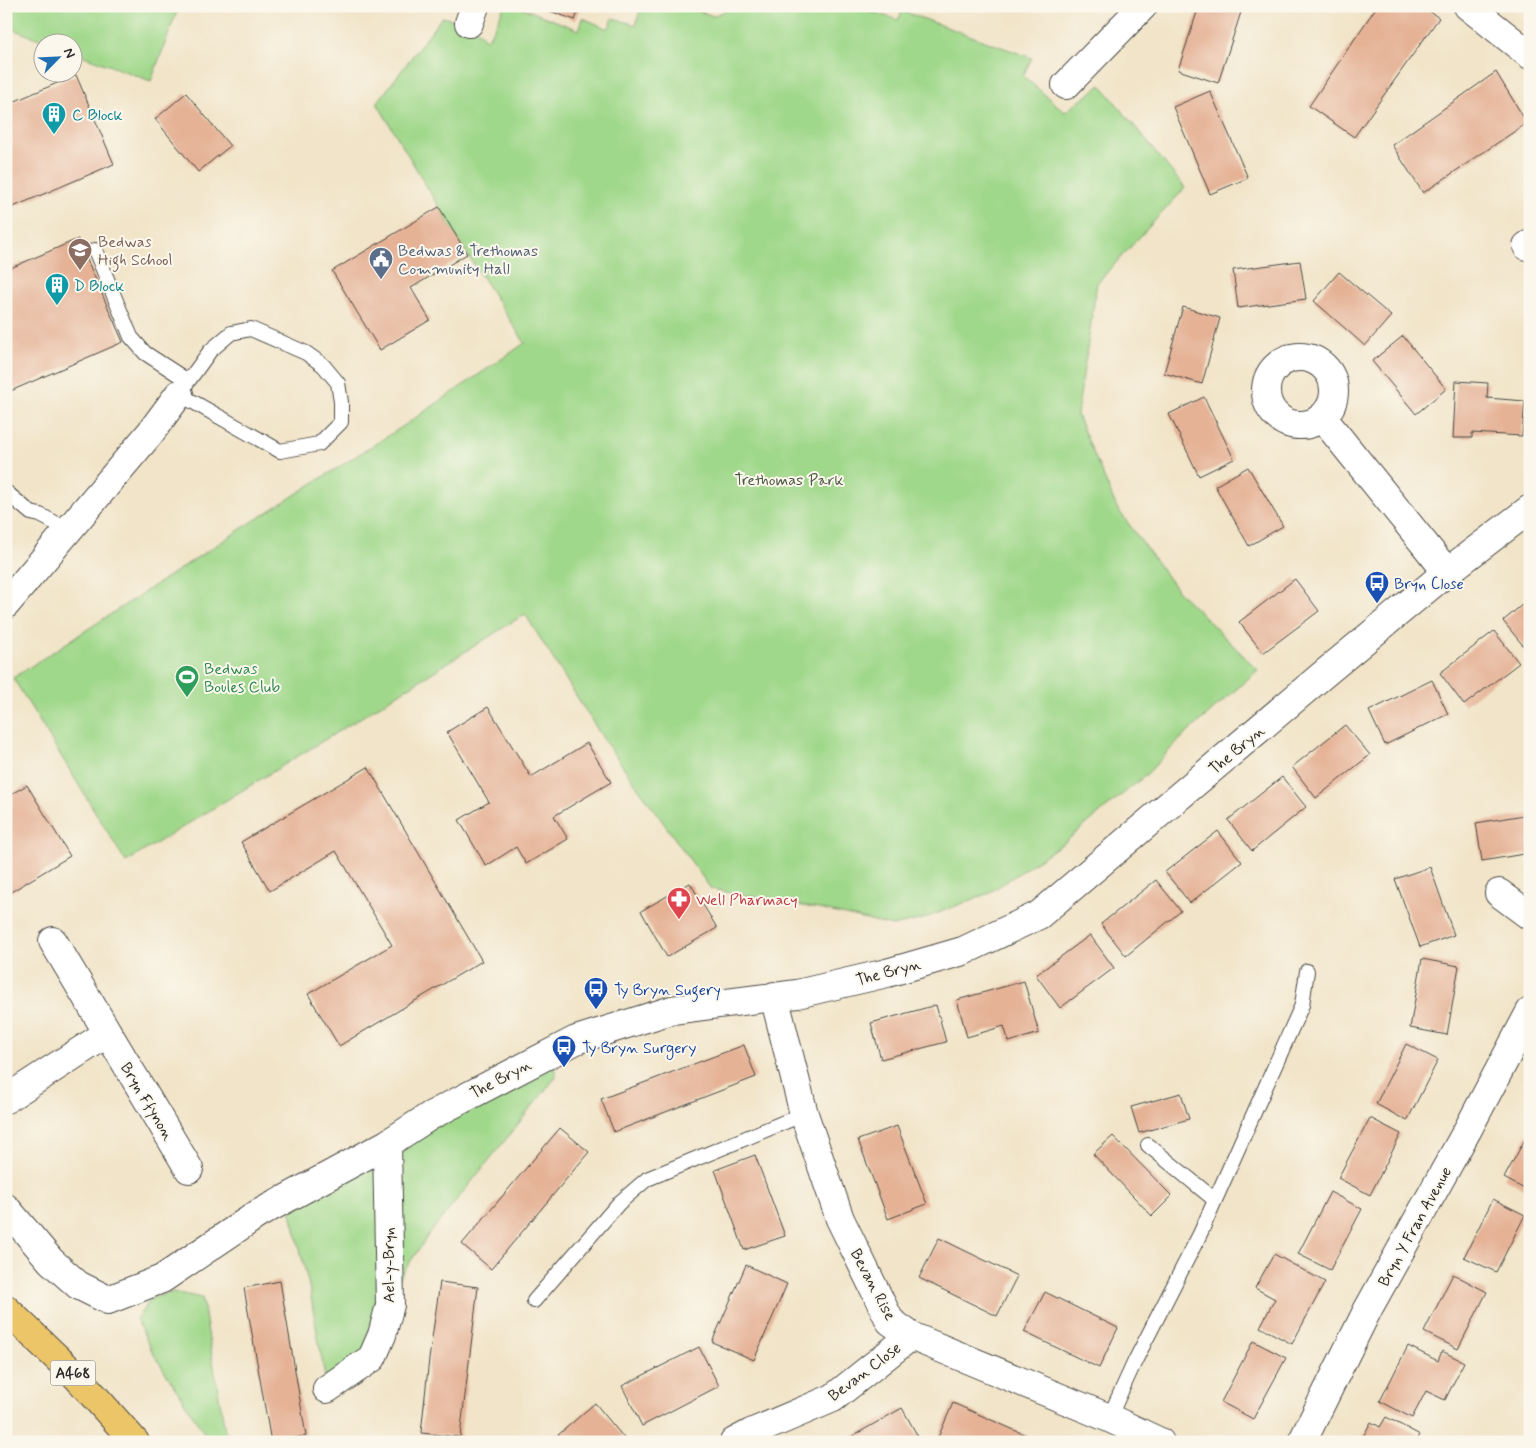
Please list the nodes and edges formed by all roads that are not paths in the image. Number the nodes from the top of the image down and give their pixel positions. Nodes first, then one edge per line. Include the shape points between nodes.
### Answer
1 (1143, 6) edge
2 (1468, 6) edge
3 (1530, 55) edge
4 (1066, 85) dead end
5 (95, 250) dead end
6 (184, 387) junction
7 (1322, 417) dead end
8 (6, 492) edge
9 (1530, 509) edge
10 (69, 530) junction
11 (1447, 572) junction
12 (6, 604) edge
13 (1499, 893) dead end
14 (1530, 916) edge
15 (53, 941) dead end
16 (1307, 971) dead end
17 (774, 996) junction
18 (1530, 1012) edge
19 (108, 1033) junction
20 (6, 1099) edge
21 (804, 1114) junction
22 (387, 1144) junction
23 (1148, 1146) dead end
24 (189, 1169) dead end
25 (1215, 1200) junction
26 (6, 1208) edge
27 (534, 1301) dead end
28 (6, 1309) edge
29 (911, 1336) junction
30 (327, 1389) dead end
31 (1109, 1418) junction
32 (135, 1442) edge
33 (734, 1442) edge
34 (1160, 1442) edge
35 (1302, 1442) edge

1 - 4 street
2 - 3 street
5 - 6 lane via 132,337 145,353
6 - 6 lane via 210,351 232,333 251,329 306,353 323,365 338,383 341,422 319,444 280,451
6 - 10 street
7 - 11 street
8 - 10 lane via 31,513
9 - 11 street, The Bryn
10 - 12 street
11 - 17 street, The Bryn via 1039,915 964,951 887,973 797,994
13 - 14 street
15 - 19 street, Bryn Ffynon
16 - 25 lane via 1302,1005
17 - 21 street, Bevan Rise
17 - 22 street, The Bryn via 672,1010 576,1040 430,1116
18 - 35 street, Bryn Y Fran Avenue via 1368,1309
19 - 20 street
19 - 24 street, Bryn Ffynon
21 - 27 lane via 647,1179 619,1203
21 - 29 street, Bevan Rise via 840,1219 890,1321
22 - 26 street, The Bryn via 258,1214 162,1279 108,1300 78,1285 51,1261
22 - 30 street, Ael-y-Bryn via 390,1305 372,1358
23 - 25 lane
25 - 31 lane
28 - 32 main road, A468 via 78,1378
29 - 31 street, Bevan Rise
29 - 33 street, Bevan Close via 833,1398
31 - 34 street, Bevan Rise

